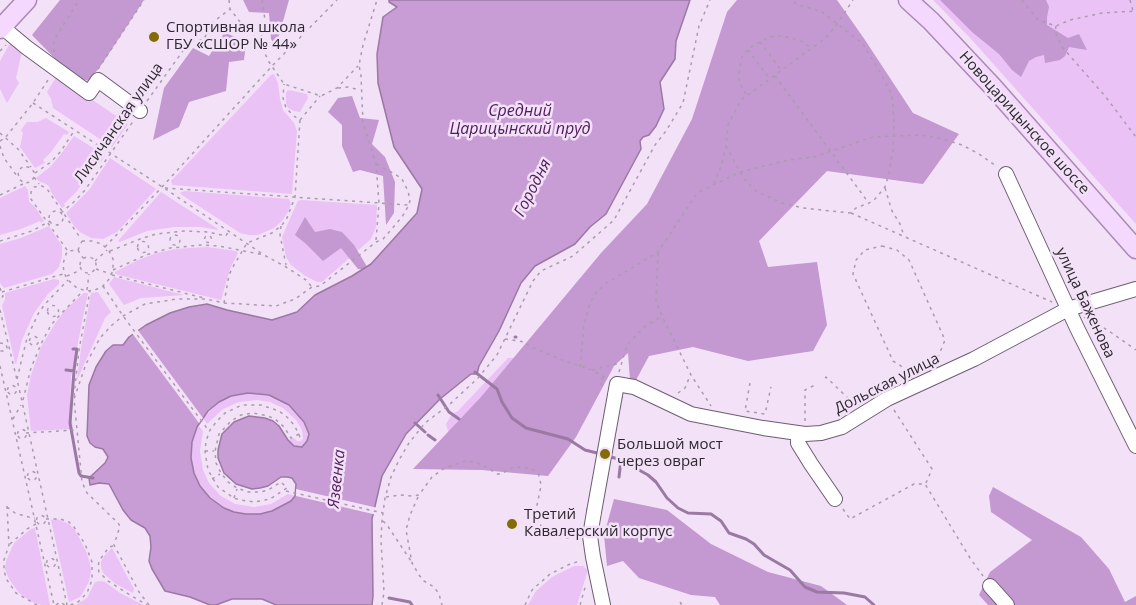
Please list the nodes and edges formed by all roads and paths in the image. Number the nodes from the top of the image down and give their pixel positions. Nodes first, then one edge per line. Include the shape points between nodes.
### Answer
1 (27, 0) edge
2 (79, 0) edge
3 (144, 0) edge
4 (229, 0) edge
5 (263, 0) edge
6 (337, 0) edge
7 (377, 0) edge
8 (710, 0) edge
9 (791, 0) edge
10 (853, 0) edge
11 (908, 0) edge
12 (1022, 0) edge
13 (1130, 0) edge
14 (230, 9) junction
15 (1134, 11) edge
16 (837, 24) junction
17 (1056, 26) junction
18 (3, 33) edge
19 (258, 39) junction
20 (759, 42) junction
21 (748, 49) junction
22 (812, 49) junction
23 (0, 51) edge
24 (55, 63) junction
25 (359, 65) junction
26 (272, 66) junction
27 (781, 70) junction
28 (95, 72) dead end
29 (774, 75) junction
30 (769, 78) junction
31 (284, 84) junction
32 (337, 88) junction
33 (361, 90) junction
34 (746, 95) junction
35 (321, 96) junction
36 (33, 103) junction
37 (140, 111) junction
38 (300, 120) junction
39 (74, 131) junction
40 (0, 133) edge
41 (894, 136) junction
42 (1136, 137) edge
43 (5, 138) junction
44 (0, 141) edge
45 (0, 146) edge
46 (726, 146) junction
47 (832, 152) junction
48 (110, 154) junction
49 (376, 164) junction
50 (31, 168) junction
51 (740, 172) junction
52 (1006, 174) joint
53 (34, 176) junction
54 (19, 179) junction
55 (31, 182) junction
56 (24, 183) junction
57 (39, 185) junction
58 (714, 185) junction
59 (34, 187) junction
60 (163, 187) junction
61 (885, 187) junction
62 (0, 195) edge
63 (295, 197) junction
64 (379, 203) junction
65 (869, 203) junction
66 (409, 205) junction
67 (62, 213) junction
68 (850, 213) junction
69 (49, 222) junction
70 (282, 225) junction
71 (208, 232) junction
72 (229, 232) junction
73 (174, 233) junction
74 (208, 236) junction
75 (904, 236) junction
76 (140, 238) junction
77 (0, 241) edge
78 (82, 241) junction
79 (141, 242) junction
80 (376, 242) junction
81 (247, 243) junction
82 (208, 244) junction
83 (177, 246) junction
84 (107, 249) junction
85 (1136, 249) edge
86 (78, 250) junction
87 (243, 250) junction
88 (68, 251) junction
89 (658, 252) junction
90 (145, 254) junction
91 (264, 255) junction
92 (83, 259) junction
93 (95, 261) junction
94 (286, 267) junction
95 (95, 269) junction
96 (82, 270) junction
97 (113, 270) junction
98 (64, 273) junction
99 (89, 273) junction
100 (112, 274) junction
101 (853, 274) joint
102 (66, 277) junction
103 (68, 280) junction
104 (103, 286) junction
105 (312, 287) junction
106 (0, 288) edge
107 (82, 290) junction
108 (88, 290) junction
109 (1134, 290) edge
110 (2, 292) junction
111 (206, 299) junction
112 (0, 300) edge
113 (224, 303) junction
114 (45, 304) junction
115 (48, 307) junction
116 (1068, 309) junction
117 (0, 310) edge
118 (1, 315) edge
119 (58, 315) junction
120 (123, 316) junction
121 (662, 316) junction
122 (0, 319) edge
123 (27, 338) junction
124 (30, 339) junction
125 (505, 339) junction
126 (0, 343) edge
127 (40, 344) junction
128 (8, 346) junction
129 (1136, 350) edge
130 (0, 351) edge
131 (621, 365) junction
132 (0, 366) edge
133 (580, 367) junction
134 (592, 370) junction
135 (691, 375) junction
136 (603, 376) junction
137 (825, 378) dead end
138 (17, 380) junction
139 (600, 382) dead end
140 (750, 382) dead end
141 (617, 385) junction
142 (815, 385) dead end
143 (771, 387) dead end
144 (18, 389) junction
145 (6, 392) junction
146 (74, 399) junction
147 (661, 399) junction
148 (887, 399) junction
149 (22, 403) junction
150 (251, 404) junction
151 (756, 408) dead end
152 (755, 412) junction
153 (253, 413) junction
154 (864, 414) junction
155 (12, 420) junction
156 (722, 420) junction
157 (76, 430) junction
158 (209, 431) junction
159 (27, 432) junction
160 (802, 433) junction
161 (299, 434) junction
162 (17, 435) junction
163 (300, 438) dead end
164 (1136, 446) edge
165 (204, 451) junction
166 (215, 451) junction
167 (221, 473) junction
168 (37, 475) junction
169 (27, 477) junction
170 (212, 479) junction
171 (925, 484) junction
172 (237, 488) junction
173 (285, 490) junction
174 (419, 495) junction
175 (234, 498) junction
176 (385, 498) junction
177 (835, 499) joint
178 (383, 513) junction
179 (47, 519) junction
180 (382, 520) junction
181 (36, 521) junction
182 (590, 536) junction
183 (9, 545) junction
184 (114, 545) junction
185 (593, 557) junction
186 (56, 562) junction
187 (412, 563) junction
188 (46, 564) junction
189 (98, 568) junction
190 (93, 569) junction
191 (990, 586) joint
192 (680, 602) dead end
193 (37, 605) edge
194 (55, 605) edge
195 (67, 605) edge
196 (148, 605) edge
197 (382, 605) edge
198 (442, 605) edge
199 (525, 605) edge
200 (603, 605) edge
201 (682, 605) edge
202 (1007, 605) edge

1 - 18 main road
2 - 24 path via 54,40
3 - 28 path
4 - 14 path
5 - 19 path via 265,33
6 - 26 path
7 - 25 path
8 - 125 path via 699,27 683,104 619,211 610,225 573,256 541,271
9 - 16 path via 821,11
10 - 16 path
11 - 85 main road, Новоцарицынское шоссе via 993,87
12 - 17 path via 1038,20
13 - 15 path
14 - 19 path
14 - 37 path, Лисичанская улица via 212,23 204,39 190,41
15 - 17 path via 1102,13
16 - 22 path
16 - 41 path via 862,44 892,95
17 - 42 path via 1063,48
18 - 23 path
18 - 24 street
19 - 26 path
20 - 21 path
20 - 22 path via 781,36
20 - 27 path
21 - 30 path
21 - 34 path via 738,72
22 - 27 path
24 - 36 path
24 - 37 street via 88,93 98,80
25 - 32 path
25 - 33 path
26 - 31 path
26 - 60 path
27 - 29 path
29 - 30 path
29 - 47 path
30 - 34 path
31 - 35 path
31 - 38 path via 286,108
32 - 33 path
32 - 35 path
33 - 49 path via 363,123
34 - 46 path via 728,125
35 - 38 path
36 - 39 path
36 - 43 path
37 - 48 path, Лисичанская улица
38 - 63 path
39 - 48 path
39 - 53 path via 56,156
40 - 43 path
41 - 47 path via 873,137
41 - 52 path via 920,135 962,145
41 - 61 path
43 - 44 path
43 - 50 path
45 - 54 path
46 - 51 path
46 - 58 path
47 - 51 path
47 - 65 path
48 - 60 path
48 - 67 path, Лисичанская улица via 85,190
49 - 64 path
49 - 66 path via 402,179
50 - 53 path
50 - 54 path via 20,169
51 - 58 path
51 - 68 path via 756,191 776,201
52 - 116 street, улица Баженова
53 - 55 path
53 - 57 path
54 - 56 path
55 - 56 path
55 - 59 path
56 - 62 path
57 - 59 path
57 - 67 path via 47,189
58 - 89 path via 697,193
59 - 69 path via 31,197
60 - 63 path
60 - 72 path
60 - 84 path
61 - 65 path
61 - 75 path
63 - 64 path
63 - 70 path
64 - 66 path
64 - 80 path
65 - 68 path
66 - 80 path via 383,239
67 - 69 path, Лисичанская улица via 52,212
67 - 69 path, Лисичанская улица via 61,223
67 - 78 path
68 - 75 path
69 - 77 path, Лисичанская улица
69 - 88 path
70 - 81 path
70 - 94 path
71 - 72 path via 226,236
71 - 73 path
71 - 74 path
72 - 81 path
73 - 76 path
73 - 83 path via 180,239
73 - 83 path via 171,241
74 - 82 path via 212,239
74 - 82 path via 204,239
75 - 116 path
76 - 79 path
76 - 84 path
78 - 84 path via 95,241
78 - 86 path
79 - 90 path via 138,250
79 - 90 path via 148,245
80 - 105 path via 320,286
81 - 87 path
81 - 91 path
82 - 83 path
82 - 87 path
83 - 90 path
84 - 93 path
84 - 97 path via 113,259
86 - 88 path
86 - 92 path
87 - 91 path
87 - 113 path via 229,276
88 - 98 path
89 - 121 path via 656,301
89 - 133 path via 604,284 595,294 584,325
90 - 97 path
91 - 94 path
92 - 93 path via 91,257
92 - 96 path
93 - 95 path
94 - 105 path
95 - 99 path
95 - 100 path
96 - 99 path
96 - 102 path
97 - 100 path
98 - 102 path
98 - 110 path
99 - 108 path
100 - 104 path
100 - 111 path
101 - 101 path via 893,361 909,371 936,362 945,340 909,260 897,250 882,246 865,250 856,260
102 - 103 path
103 - 107 path
103 - 114 path
104 - 108 path
104 - 120 path
105 - 113 path via 276,306
106 - 110 path
107 - 108 path
107 - 119 path
108 - 146 path
109 - 116 street, Дольская улица
110 - 112 path
111 - 113 path
111 - 120 path via 145,304
114 - 115 path
114 - 123 path
115 - 119 path via 56,306
115 - 119 path via 48,315
116 - 129 path
116 - 148 street, Дольская улица
116 - 164 street, улица Баженова
117 - 118 path
118 - 122 path
118 - 128 path
119 - 127 path
120 - 146 path via 100,338
120 - 158 path
121 - 131 path via 644,327 627,345
121 - 135 path
123 - 124 path
123 - 138 path
124 - 127 path via 36,337
124 - 127 path via 32,345
125 - 133 path via 525,342
125 - 176 path via 478,378 425,423 409,443
126 - 128 path
127 - 149 path
128 - 130 path
128 - 138 path
131 - 134 path
131 - 141 path
132 - 145 path
133 - 134 path
134 - 136 path
135 - 147 path via 685,388
135 - 156 path
136 - 139 path
136 - 141 path
137 - 154 path
138 - 144 path
140 - 152 path via 745,411
141 - 147 street, Дольская улица via 634,387
141 - 182 street, bridge
142 - 160 path via 805,390
143 - 152 path via 765,414
144 - 145 path via 13,394
144 - 145 path via 11,386
144 - 149 path
145 - 155 path
146 - 157 path
147 - 156 street, Дольская улица via 691,414
148 - 154 street, Дольская улица
148 - 171 path via 932,469
149 - 155 path
149 - 159 path
150 - 153 path
150 - 158 path via 225,413
150 - 161 path via 279,411
151 - 152 path
153 - 161 path via 275,419 291,438
153 - 166 path via 241,415 224,427
154 - 160 street, Дольская улица via 842,427
155 - 162 path
156 - 160 street, Дольская улица
157 - 159 path
157 - 184 path via 87,494 120,526
158 - 165 path
159 - 162 path via 21,429
159 - 162 path via 23,438
159 - 168 path
160 - 177 street via 798,443
161 - 163 path
162 - 169 path
165 - 166 path
165 - 170 path
166 - 167 path
167 - 170 path
167 - 172 path
168 - 169 path via 31,472
168 - 169 path via 33,481
168 - 179 path
169 - 181 path
170 - 175 path
171 - 177 path via 914,484 850,519
171 - 191 path
172 - 173 path via 260,492 281,482
172 - 175 path
173 - 175 path via 262,501
173 - 178 path
174 - 176 path
174 - 182 path via 443,468 465,461 496,474 514,467 530,468 540,478 537,517 542,528 555,537
174 - 187 path via 406,530
176 - 178 path
178 - 180 path
179 - 181 path via 43,524
179 - 181 path via 40,515
179 - 186 path
179 - 190 path via 65,520 74,527 90,554
180 - 187 path
180 - 197 path
181 - 183 path
181 - 183 path via 7,506
181 - 188 path
182 - 185 street
183 - 193 path via 4,560 7,580 16,593
184 - 189 path via 103,554
184 - 196 path
185 - 199 path via 550,574 532,590
185 - 200 street
186 - 188 path via 51,567
186 - 188 path via 50,558
186 - 195 path
187 - 198 path via 439,594
188 - 194 path
189 - 190 path
189 - 196 path via 108,581
190 - 195 path via 87,593
191 - 202 street
192 - 201 path
194 - 195 path

